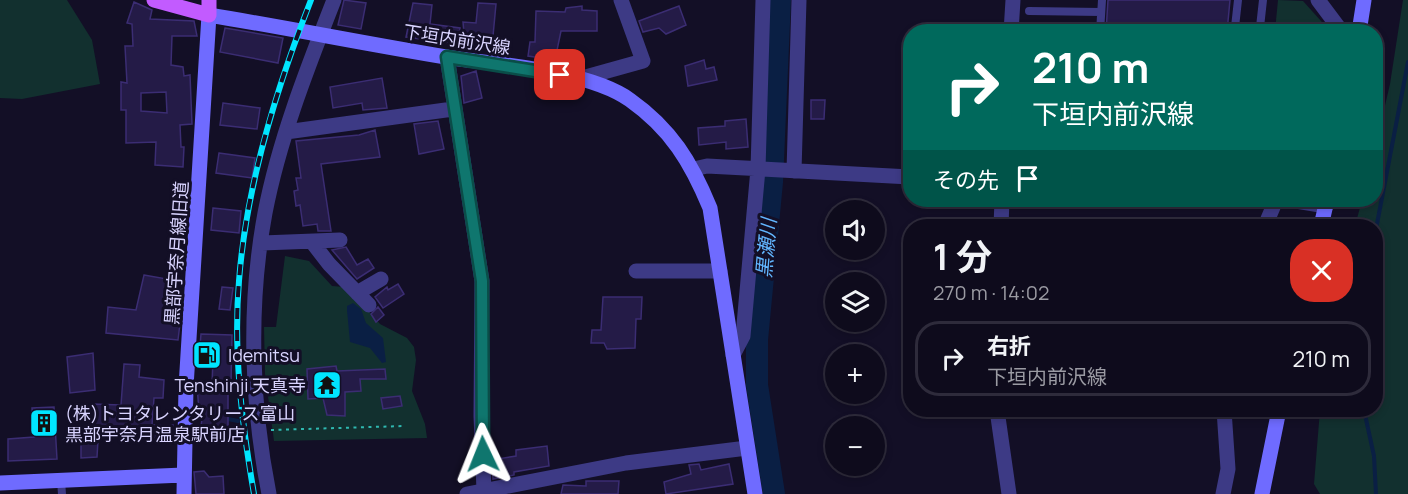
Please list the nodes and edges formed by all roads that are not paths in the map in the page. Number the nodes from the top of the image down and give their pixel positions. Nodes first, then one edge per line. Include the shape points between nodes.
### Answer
1 (154, 0) edge
2 (334, 0) edge
3 (621, 0) edge
4 (764, 0) edge
5 (800, 0) edge
6 (1013, 0) edge
7 (1102, 0) edge
8 (1238, 0) edge
9 (1263, 0) edge
10 (1318, 0) edge
11 (1364, 0) edge
12 (209, 7) edge
13 (1029, 10) dead end
14 (1101, 12) junction
15 (1012, 24) edge
16 (1100, 24) edge
17 (1235, 24) edge
18 (1260, 24) edge
19 (1336, 24) edge
20 (1360, 24) edge
21 (320, 36) junction
22 (447, 57) junction
23 (582, 78) junction
24 (453, 109) junction
25 (286, 132) junction
26 (694, 169) junction
27 (758, 169) junction
28 (789, 170) junction
29 (903, 177) edge
30 (340, 240) dead end
31 (312, 242) junction
32 (262, 243) junction
33 (636, 271) dead end
34 (720, 271) junction
35 (381, 279) dead end
36 (357, 293) junction
37 (369, 305) dead end
38 (733, 355) junction
39 (998, 417) edge
40 (1224, 417) edge
41 (1278, 417) edge
42 (747, 448) junction
43 (183, 475) junction
44 (0, 483) edge
45 (56, 486) edge
46 (484, 491) junction
47 (503, 491) edge
48 (184, 494) edge
49 (269, 494) edge
50 (467, 494) edge
51 (754, 494) edge
52 (1009, 494) edge
53 (1223, 494) edge
54 (1262, 494) edge

1 - 12 main road
2 - 21 street
3 - 23 street via 643,61
4 - 27 street
5 - 28 street
6 - 15 street
7 - 14 lane
8 - 17 lane
9 - 18 lane
10 - 19 street
11 - 20 main road
12 - 21 main road, 下垣内前沢線
12 - 43 main road, 黒部宇奈月線旧道
13 - 14 lane
14 - 16 lane
21 - 22 main road, 下垣内前沢線
21 - 25 street
22 - 23 main road, 下垣内前沢線
22 - 24 street
23 - 26 main road, 下垣内前沢線 via 629,99 673,139
24 - 25 street
24 - 46 street via 482,281
25 - 32 street via 265,213
26 - 27 street
26 - 34 main road, 下垣内前沢線 via 710,208
27 - 28 street
27 - 38 street via 742,336
28 - 29 street
30 - 31 street
31 - 32 street
31 - 36 street
32 - 49 street via 254,313 255,382
33 - 34 street
34 - 38 main road, 下垣内前沢線
35 - 36 street
36 - 37 street
38 - 42 main road, 下垣内前沢線
39 - 52 street
40 - 53 street via 1228,469
41 - 54 main road
42 - 47 street via 626,463
42 - 51 main road, 下垣内前沢線
43 - 45 main road
43 - 48 main road, 黒部宇奈月線旧道
44 - 45 main road
46 - 47 street
46 - 50 street

